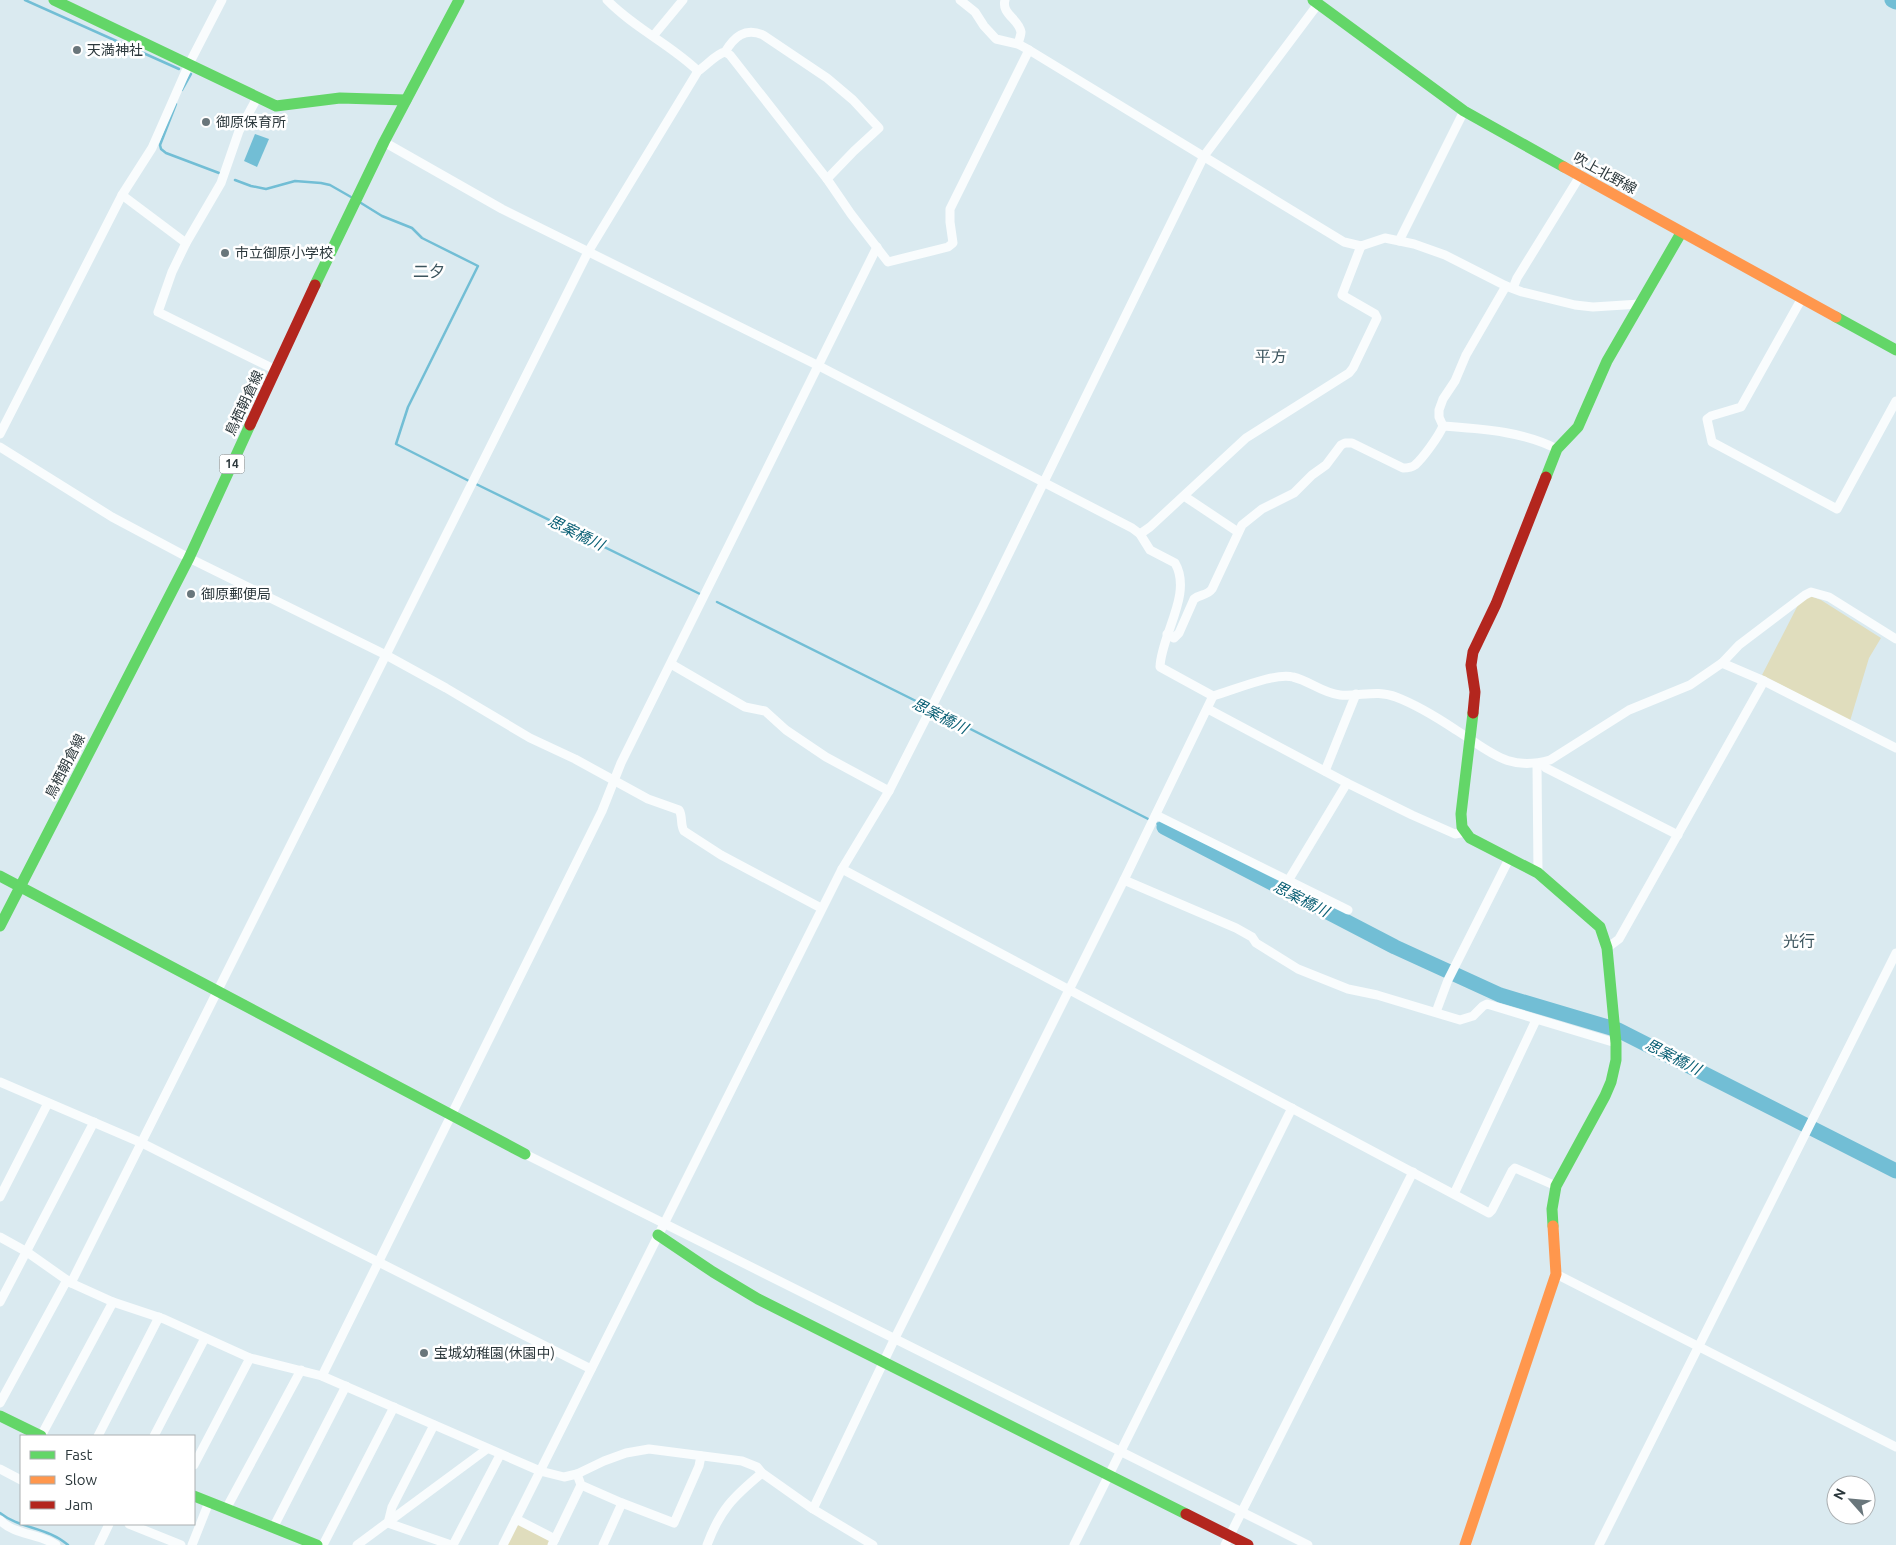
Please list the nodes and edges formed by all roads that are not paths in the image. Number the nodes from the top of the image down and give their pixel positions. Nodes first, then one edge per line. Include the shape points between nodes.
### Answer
1 (54, 0) edge
2 (222, 0) edge
3 (459, 0) edge
4 (607, 0) edge
5 (683, 0) edge
6 (960, 0) edge
7 (1004, 0) edge
8 (1315, 2) edge
9 (654, 36) junction
10 (1018, 44) junction
11 (1029, 50) junction
12 (725, 52) junction
13 (189, 64) junction
14 (698, 71) junction
15 (257, 98) junction
16 (406, 100) junction
17 (1464, 110) junction
18 (384, 142) junction
19 (1204, 156) junction
20 (1580, 176) junction
21 (827, 179) junction
22 (122, 195) junction
23 (1681, 233) junction
24 (1399, 241) junction
25 (186, 242) junction
26 (1361, 246) junction
27 (877, 247) junction
28 (588, 252) junction
29 (1509, 287) junction
30 (1802, 298) junction
31 (1640, 304) junction
32 (1896, 350) edge
33 (819, 366) junction
34 (276, 370) junction
35 (1896, 401) edge
36 (1443, 426) junction
37 (0, 434) edge
38 (0, 447) edge
39 (1558, 449) junction
40 (1043, 482) junction
41 (1184, 496) junction
42 (1238, 532) junction
43 (1140, 534) junction
44 (189, 558) junction
45 (1167, 634) junction
46 (1896, 639) edge
47 (386, 655) junction
48 (1722, 663) junction
49 (671, 664) junction
50 (1764, 681) junction
51 (1356, 694) junction
52 (1212, 696) junction
53 (1208, 709) junction
54 (1469, 739) junction
55 (1896, 748) edge
56 (1539, 763) junction
57 (1325, 771) junction
58 (614, 779) junction
59 (1347, 783) junction
60 (889, 791) junction
61 (1155, 816) junction
62 (1466, 832) junction
63 (1678, 835) junction
64 (1509, 859) junction
65 (842, 869) junction
66 (1538, 873) junction
67 (0, 876) edge
68 (1124, 880) junction
69 (1288, 881) junction
70 (20, 887) junction
71 (822, 908) junction
72 (1348, 910) dead end
73 (0, 926) edge
74 (1607, 948) junction
75 (1896, 953) edge
76 (1069, 990) junction
77 (217, 993) junction
78 (1436, 1012) junction
79 (1536, 1020) junction
80 (1616, 1043) junction
81 (1, 1085) edge
82 (48, 1103) junction
83 (1292, 1108) junction
84 (452, 1115) junction
85 (94, 1122) junction
86 (142, 1143) junction
87 (525, 1154) joint
88 (1413, 1172) junction
89 (1556, 1186) junction
90 (1454, 1194) junction
91 (0, 1197) edge
92 (664, 1222) junction
93 (658, 1235) junction
94 (0, 1237) edge
95 (27, 1252) junction
96 (378, 1260) junction
97 (1556, 1274) junction
98 (69, 1281) junction
99 (0, 1302) edge
100 (113, 1302) junction
101 (159, 1317) junction
102 (205, 1338) junction
103 (895, 1338) junction
104 (1700, 1348) junction
105 (250, 1358) junction
106 (884, 1362) junction
107 (591, 1369) junction
108 (301, 1370) junction
109 (322, 1376) junction
110 (346, 1386) junction
111 (0, 1403) edge
112 (394, 1407) junction
113 (0, 1416) edge
114 (434, 1425) junction
115 (39, 1435) edge
116 (42, 1435) edge
117 (99, 1435) edge
118 (155, 1435) edge
119 (1896, 1447) edge
120 (487, 1449) junction
121 (1121, 1452) junction
122 (500, 1455) junction
123 (700, 1456) junction
124 (195, 1463) edge
125 (0, 1469) edge
126 (540, 1471) junction
127 (762, 1473) junction
128 (577, 1474) junction
129 (1109, 1475) junction
130 (20, 1479) edge
131 (581, 1484) junction
132 (195, 1496) edge
133 (209, 1502) junction
134 (622, 1503) junction
135 (226, 1509) junction
136 (813, 1509) junction
137 (1241, 1511) junction
138 (516, 1519) junction
139 (0, 1520) edge
140 (388, 1523) junction
141 (108, 1525) edge
142 (131, 1525) edge
143 (274, 1528) junction
144 (38, 1535) junction
145 (1227, 1540) edge
146 (554, 1542) edge
147 (33, 1545) edge
148 (56, 1545) edge
149 (99, 1545) edge
150 (181, 1545) edge
151 (192, 1545) edge
152 (317, 1545) edge
153 (323, 1545) edge
154 (357, 1545) edge
155 (452, 1545) edge
156 (503, 1545) edge
157 (603, 1545) edge
158 (706, 1545) edge
159 (873, 1545) edge
160 (1074, 1545) edge
161 (1248, 1545) edge
162 (1308, 1545) edge
163 (1465, 1545) edge
164 (1599, 1545) edge

1 - 13 street
2 - 13 street
3 - 16 street, 鳥栖朝倉線 / 14
4 - 9 street via 622,16
5 - 9 street
6 - 10 street via 975,12 996,39
7 - 10 street via 1005,10 1019,26
8 - 17 street, 吹上北野線
8 - 19 street
9 - 14 street
10 - 11 street
11 - 19 street
11 - 27 street via 950,209 953,243 888,262
12 - 14 street
12 - 21 street
12 - 21 street via 738,35 748,31 762,35 827,78 854,100 879,128
13 - 15 street
13 - 22 street via 152,148
14 - 28 street
15 - 16 street via 276,106 347,98
15 - 25 street via 239,131 221,183
16 - 18 street, 鳥栖朝倉線 / 14
17 - 20 street, 吹上北野線
17 - 24 street
18 - 28 street via 502,209
18 - 34 street, 鳥栖朝倉線 / 14
19 - 26 street via 1344,242
19 - 40 street
20 - 23 street, 吹上北野線
20 - 29 street
21 - 27 street
22 - 25 street
22 - 37 street
23 - 30 street, 吹上北野線
23 - 31 street
24 - 26 street via 1385,238
24 - 29 street via 1445,256
25 - 34 street via 158,312
26 - 41 street via 1342,295 1377,318 1353,368 1246,438
27 - 33 street
28 - 33 street
28 - 47 street
29 - 31 street via 1593,307
29 - 36 street via 1443,398 1439,410
30 - 32 street, 吹上北野線
30 - 35 street via 1747,400 1741,407 1707,420 1712,442 1837,509
31 - 39 street via 1607,361 1578,427
33 - 40 street
33 - 49 street
34 - 44 street, 鳥栖朝倉線 / 14
36 - 39 street via 1501,431 1538,440
36 - 42 street via 1410,468 1403,468 1352,443 1340,445 1326,465 1294,493 1262,509
38 - 44 street via 112,517
39 - 54 street via 1496,604 1473,652 1471,665 1475,692
40 - 43 street
40 - 60 street
41 - 42 street
41 - 43 street
42 - 45 street via 1209,594 1194,599 1174,638
43 - 45 street via 1150,550 1168,558 1178,567 1180,588
44 - 47 street
44 - 70 street, 鳥栖朝倉線 / 14
45 - 52 street via 1162,645 1160,667
46 - 48 street via 1828,597 1811,592 1739,645
47 - 58 street via 530,738
47 - 77 street
48 - 50 street
48 - 56 street via 1690,685 1629,710 1550,760
49 - 58 street
49 - 60 street via 744,707 765,711 819,753
50 - 55 street
50 - 63 street
51 - 52 street via 1339,695 1323,691 1294,677 1281,675
51 - 54 street via 1377,692 1395,696
51 - 57 street
52 - 53 street
53 - 57 street
53 - 61 street
54 - 56 street via 1506,761
54 - 62 street via 1460,814
56 - 63 street
56 - 66 street
57 - 59 street
58 - 71 street via 648,799 679,810 684,831 721,855
58 - 84 street via 602,811
59 - 62 street via 1443,830 1455,834
59 - 69 street
60 - 65 street
61 - 68 street
61 - 69 street
62 - 64 street via 1470,838
63 - 74 street via 1619,939
64 - 66 street
64 - 78 street via 1448,980
65 - 71 street
65 - 76 street
66 - 74 street via 1600,927
67 - 70 street
68 - 76 street
68 - 78 street via 1236,928 1298,969 1348,989
69 - 72 street
70 - 73 street, 鳥栖朝倉線 / 14
70 - 77 street
71 - 92 street
74 - 80 street
75 - 104 street
76 - 83 street
76 - 103 street
77 - 84 street
77 - 86 street
78 - 79 street via 1460,1020 1472,1016 1487,1004
79 - 80 street
79 - 90 street
80 - 89 street via 1611,1082
81 - 82 street
82 - 85 street
82 - 91 street
83 - 88 street
83 - 121 street
84 - 87 street
84 - 96 street
85 - 86 street
85 - 95 street
86 - 96 street
86 - 98 street
87 - 92 street
88 - 90 street
88 - 137 street
89 - 90 street via 1515,1168 1489,1213
89 - 97 street via 1552,1209
92 - 93 street
92 - 103 street
93 - 106 street via 758,1299
93 - 107 street
94 - 95 street
95 - 98 street
95 - 99 street
96 - 107 street
96 - 109 street
97 - 104 street
97 - 163 street
98 - 100 street
98 - 111 street
100 - 101 street
100 - 116 street
101 - 102 street
101 - 117 street
102 - 105 street
102 - 118 street
103 - 106 street
103 - 121 street
104 - 119 street
104 - 164 street
105 - 108 street
105 - 124 street
106 - 129 street
106 - 136 street
107 - 126 street
108 - 109 street
108 - 135 street
109 - 110 street
110 - 112 street
110 - 143 street
112 - 114 street
112 - 153 street
113 - 115 street
114 - 120 street
114 - 140 street via 392,1507
120 - 122 street
120 - 140 street
121 - 129 street
121 - 137 street
122 - 126 street
122 - 155 street
123 - 127 street via 742,1461 757,1467
123 - 128 street via 661,1450 636,1451
123 - 134 street via 699,1466 674,1523
125 - 130 street
126 - 128 street via 564,1477
126 - 138 street
127 - 136 street
127 - 158 street via 728,1503
128 - 131 street
129 - 145 street
129 - 160 street
131 - 134 street
131 - 146 street
132 - 133 street
133 - 135 street
133 - 151 street
134 - 157 street
135 - 143 street
136 - 159 street
137 - 145 street
137 - 162 street
138 - 146 street
138 - 156 street
139 - 144 street via 21,1532
140 - 154 street
140 - 155 street
141 - 149 street
142 - 150 street
143 - 152 street
144 - 147 street
144 - 148 street
145 - 161 street

